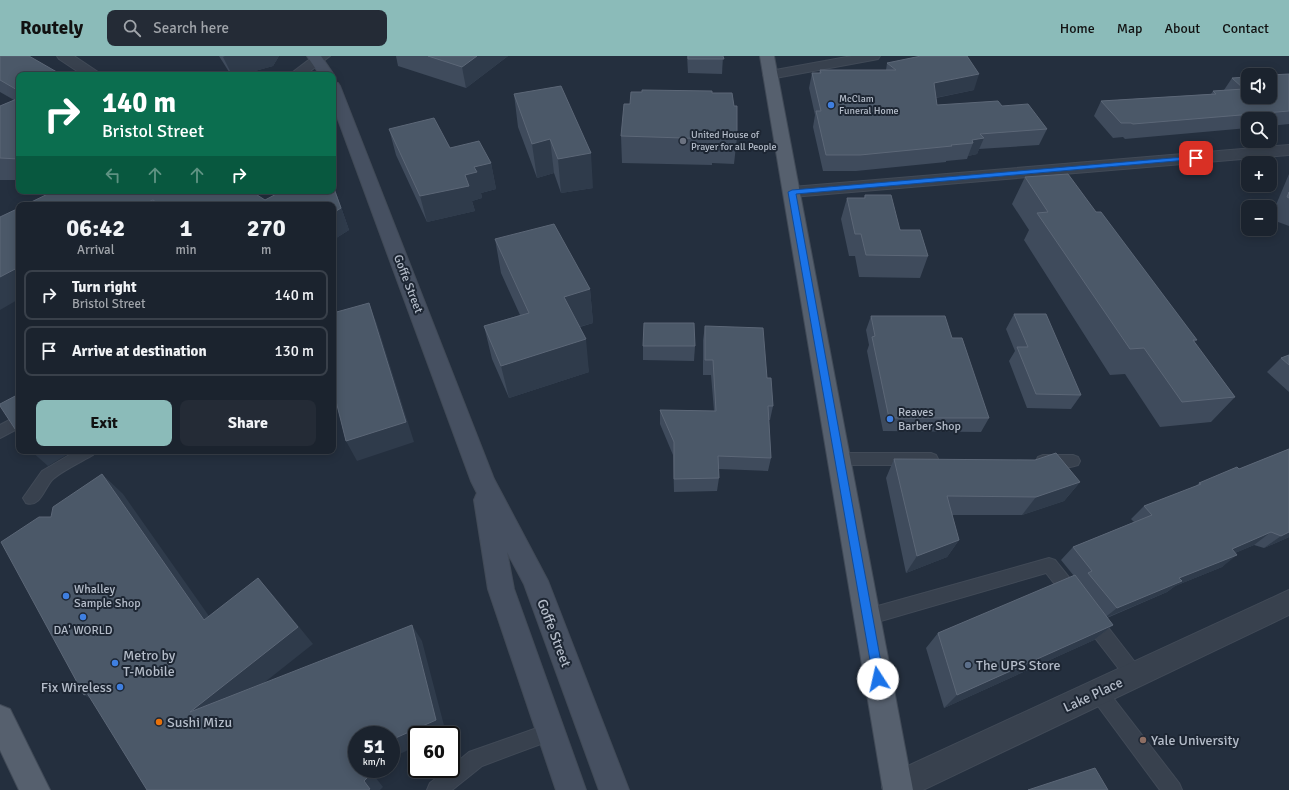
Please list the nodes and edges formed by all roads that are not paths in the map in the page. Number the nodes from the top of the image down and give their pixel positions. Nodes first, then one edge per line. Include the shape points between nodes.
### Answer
1 (64, 56) edge
2 (873, 56) edge
3 (319, 57) edge
4 (768, 65) edge
5 (88, 72) edge
6 (300, 72) edge
7 (326, 72) edge
8 (336, 94) edge
9 (1289, 150) edge
10 (792, 192) junction
11 (16, 423) edge
12 (0, 432) edge
13 (83, 454) edge
14 (839, 459) junction
15 (942, 460) edge
16 (1027, 461) edge
17 (1073, 462) dead end
18 (482, 481) junction
19 (31, 498) dead end
20 (1289, 602) edge
21 (867, 617) junction
22 (1135, 676) junction
23 (1098, 692) junction
24 (0, 719) edge
25 (551, 732) junction
26 (897, 788) edge
27 (35, 790) edge
28 (437, 790) edge
29 (571, 790) edge
30 (614, 790) edge
31 (1172, 790) edge

1 - 5 street
2 - 4 street via 809,69
3 - 6 street
3 - 7 main road
4 - 10 main road
8 - 18 main road, Goffe Street
9 - 10 street
10 - 14 main road
11 - 12 lane
13 - 19 lane via 47,475
14 - 15 lane
14 - 21 main road
16 - 17 lane
18 - 25 main road, Goffe Street via 501,589
18 - 30 main road, Goffe Street via 535,581
20 - 22 street, Lake Place
21 - 22 lane via 1049,565
21 - 26 main road
22 - 23 street, Lake Place
23 - 26 street, Lake Place
23 - 31 lane
24 - 27 main road
25 - 28 lane via 476,759
25 - 29 main road, Goffe Street

